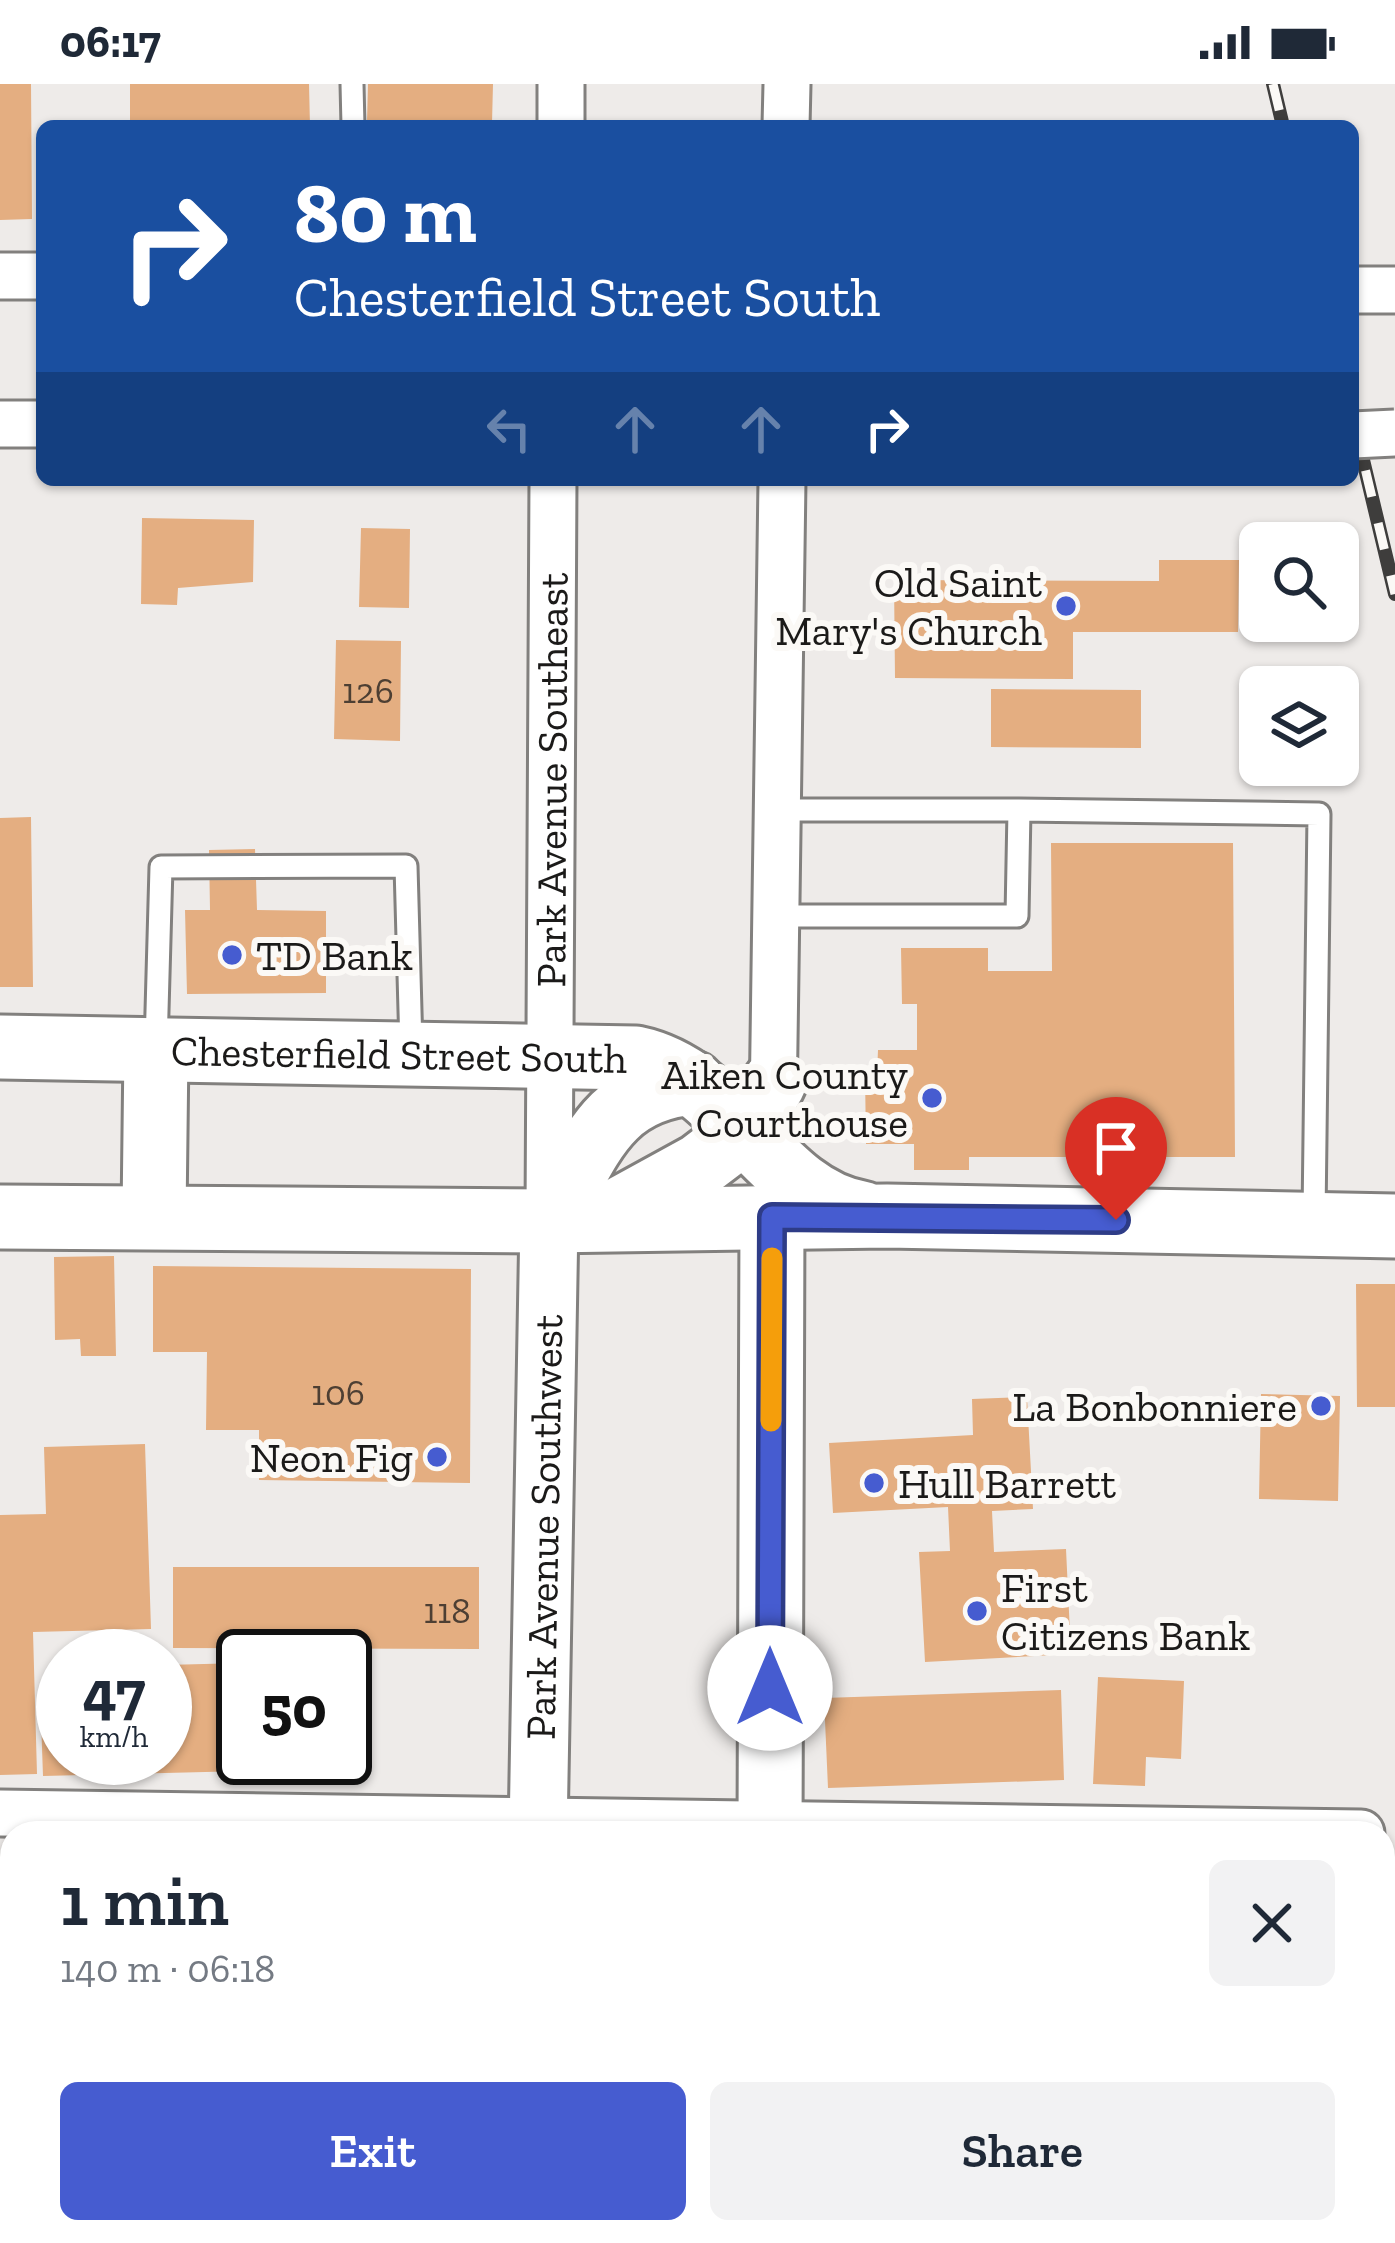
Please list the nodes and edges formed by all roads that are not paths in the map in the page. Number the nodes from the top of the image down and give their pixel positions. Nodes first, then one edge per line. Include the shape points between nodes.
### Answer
1 (352, 84) edge
2 (561, 84) edge
3 (787, 84) edge
4 (352, 120) edge
5 (561, 120) edge
6 (786, 120) edge
7 (0, 276) edge
8 (36, 276) edge
9 (1359, 290) edge
10 (1395, 290) edge
11 (0, 424) edge
12 (36, 424) edge
13 (1395, 433) edge
14 (1359, 435) edge
15 (553, 486) edge
16 (782, 486) edge
17 (777, 810) junction
18 (1019, 810) junction
19 (776, 916) junction
20 (0, 1047) edge
21 (156, 1050) junction
22 (411, 1053) junction
23 (549, 1056) junction
24 (694, 1083) junction
25 (764, 1123) junction
26 (154, 1215) junction
27 (0, 1216) edge
28 (887, 1216) junction
29 (772, 1217) junction
30 (575, 1221) junction
31 (1313, 1224) junction
32 (1395, 1226) edge
33 (0, 1813) edge
34 (307, 1821) edge
35 (538, 1821) edge
36 (770, 1821) edge

1 - 4 lane
2 - 5 street
3 - 6 street
7 - 8 street
9 - 10 street
11 - 12 street
13 - 14 street, bridge
15 - 23 street, Park Avenue Southeast
16 - 17 street
17 - 18 lane
17 - 19 street
18 - 19 lane via 1017,916
18 - 31 lane via 1318,814
19 - 25 street
20 - 21 main road, Chesterfield Street South
21 - 22 main road, Chesterfield Street South
21 - 22 lane via 161,867 406,866
21 - 26 main road
22 - 23 main road, Chesterfield Street South
23 - 24 main road, Chesterfield Street South via 636,1058 667,1064
23 - 30 street, Park Avenue Southeast
24 - 25 main road, Chesterfield Street South
24 - 30 main road via 659,1086 619,1110
25 - 28 main road, Chesterfield Street South via 819,1199
25 - 29 street
25 - 30 main road via 700,1165
26 - 27 main road, Chesterfield Street South
26 - 30 main road, Chesterfield Street South
28 - 29 main road, Chesterfield Street South
28 - 31 main road, Chesterfield Street South
29 - 30 main road, Chesterfield Street South
29 - 36 main road
30 - 35 street, Park Avenue Southwest
31 - 32 main road, Chesterfield Street South
33 - 34 street

